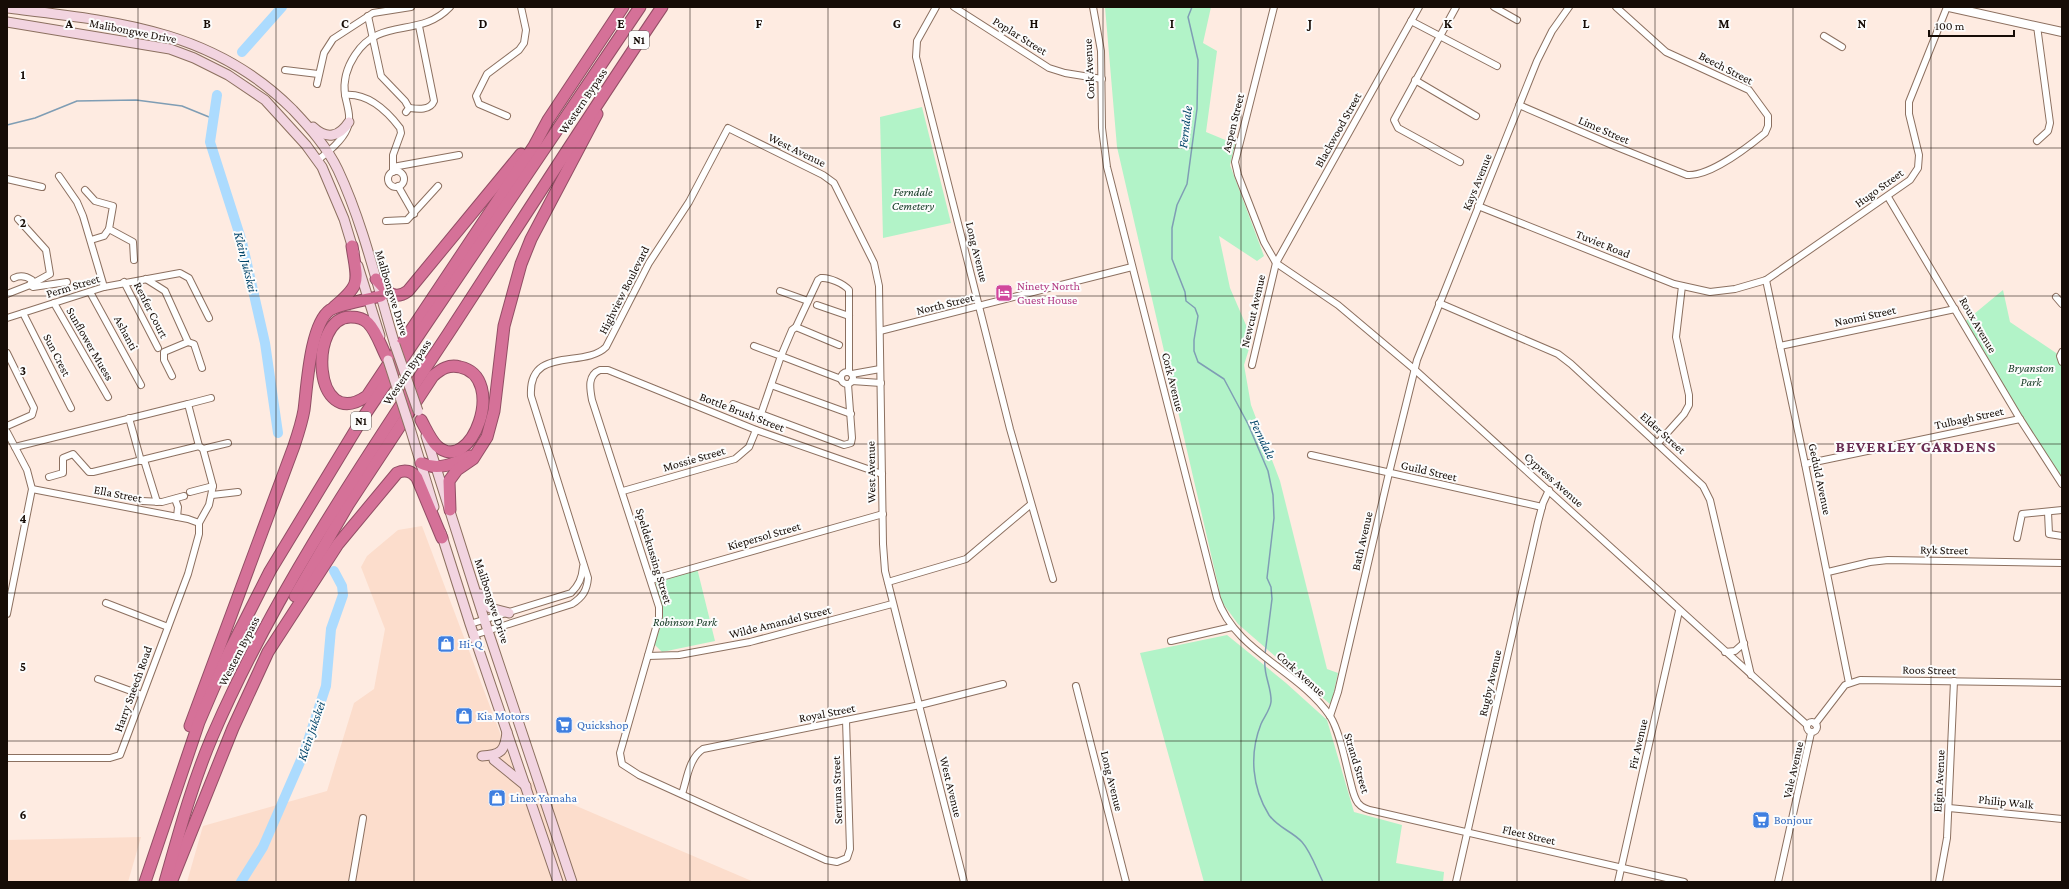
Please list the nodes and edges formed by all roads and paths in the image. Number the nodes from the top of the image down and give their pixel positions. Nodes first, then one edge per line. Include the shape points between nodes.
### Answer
1 (411, 7) edge
2 (450, 7) edge
3 (521, 7) edge
4 (623, 7) edge
5 (640, 7) edge
6 (662, 7) edge
7 (936, 7) edge
8 (954, 7) edge
9 (1093, 7) edge
10 (1274, 7) edge
11 (1419, 7) edge
12 (1456, 7) edge
13 (1494, 7) edge
14 (1569, 7) edge
15 (1616, 7) edge
16 (1948, 7) edge
17 (7, 8) edge
18 (30, 9) edge
19 (368, 16) junction
20 (1517, 20) dead end
21 (1411, 21) junction
22 (7, 22) edge
23 (419, 26) junction
24 (2036, 26) junction
25 (7, 27) edge
26 (75, 32) junction
27 (2062, 32) edge
28 (1440, 35) junction
29 (373, 36) junction
30 (1824, 36) dead end
31 (1842, 47) dead end
32 (1497, 66) dead end
33 (285, 70) dead end
34 (318, 74) junction
35 (617, 74) junction
36 (1102, 79) junction
37 (1415, 80) junction
38 (317, 84) dead end
39 (345, 95) junction
40 (1519, 105) junction
41 (507, 116) dead end
42 (1476, 116) dead end
43 (301, 119) junction
44 (548, 120) junction
45 (349, 122) junction
46 (728, 128) joint
47 (2037, 141) dead end
48 (328, 152) junction
49 (460, 155) dead end
50 (318, 160) junction
51 (1460, 162) dead end
52 (393, 169) junction
53 (1680, 173) joint
54 (59, 176) dead end
55 (7, 179) edge
56 (42, 186) dead end
57 (398, 186) junction
58 (438, 186) dead end
59 (85, 190) dead end
60 (1888, 197) junction
61 (1478, 206) junction
62 (414, 214) junction
63 (18, 219) dead end
64 (386, 221) dead end
65 (109, 229) junction
66 (91, 240) junction
67 (352, 246) junction
68 (134, 260) dead end
69 (1276, 263) junction
70 (1132, 267) junction
71 (14, 278) dead end
72 (146, 279) junction
73 (376, 279) junction
74 (1766, 280) junction
75 (67, 282) dead end
76 (124, 282) junction
77 (30, 285) junction
78 (1682, 286) junction
79 (104, 287) junction
80 (780, 291) dead end
81 (90, 292) junction
82 (1722, 292) joint
83 (7, 294) edge
84 (381, 296) junction
85 (2056, 297) dead end
86 (368, 299) junction
87 (808, 301) junction
88 (54, 303) junction
89 (1439, 303) junction
90 (817, 304) dead end
91 (2062, 304) edge
92 (980, 306) junction
93 (1955, 309) junction
94 (331, 310) junction
95 (23, 313) junction
96 (849, 316) junction
97 (7, 318) edge
98 (209, 318) dead end
99 (796, 327) junction
100 (880, 331) junction
101 (188, 342) junction
102 (839, 345) dead end
103 (754, 346) dead end
104 (1780, 346) junction
105 (158, 348) dead end
106 (2062, 352) edge
107 (7, 353) edge
108 (781, 356) junction
109 (387, 359) junction
110 (2062, 362) edge
111 (1252, 365) dead end
112 (202, 368) dead end
113 (880, 369) junction
114 (1414, 369) junction
115 (596, 372) joint
116 (172, 376) dead end
117 (850, 378) junction
118 (842, 379) junction
119 (881, 383) junction
120 (141, 385) dead end
121 (771, 385) junction
122 (108, 397) dead end
123 (212, 398) dead end
124 (188, 404) junction
125 (733, 404) dead end
126 (71, 408) dead end
127 (761, 414) junction
128 (851, 414) junction
129 (420, 416) junction
130 (129, 418) junction
131 (2020, 419) junction
132 (7, 426) edge
133 (756, 430) junction
134 (7, 432) edge
135 (228, 443) dead end
136 (1658, 443) junction
137 (15, 447) junction
138 (201, 448) junction
139 (479, 451) junction
140 (1311, 455) dead end
141 (142, 460) junction
142 (421, 464) junction
143 (1805, 464) junction
144 (437, 467) junction
145 (1389, 473) junction
146 (882, 474) junction
147 (49, 478) dead end
148 (2062, 484) edge
149 (213, 486) junction
150 (32, 489) junction
151 (1549, 490) junction
152 (623, 491) junction
153 (190, 492) dead end
154 (238, 492) dead end
155 (212, 495) junction
156 (184, 496) dead end
157 (175, 499) junction
158 (142, 501) dead end
159 (156, 502) junction
160 (1030, 506) junction
161 (1542, 507) junction
162 (450, 510) junction
163 (2062, 510) edge
164 (2048, 512) junction
165 (882, 514) junction
166 (178, 517) junction
167 (199, 523) junction
168 (2062, 536) edge
169 (442, 538) junction
170 (2017, 538) dead end
171 (2062, 563) edge
172 (583, 566) junction
173 (1828, 572) junction
174 (1052, 579) dead end
175 (651, 580) junction
176 (888, 582) junction
177 (474, 587) junction
178 (10, 592) edge
179 (106, 603) dead end
180 (892, 604) junction
181 (1679, 611) junction
182 (509, 613) junction
183 (7, 614) edge
184 (485, 620) junction
185 (470, 624) junction
186 (168, 627) junction
187 (1232, 627) junction
188 (488, 631) junction
189 (474, 635) junction
190 (1171, 641) dead end
191 (1744, 642) junction
192 (268, 652) junction
193 (1725, 652) junction
194 (648, 656) junction
195 (1751, 675) junction
196 (98, 679) dead end
197 (1954, 681) junction
198 (1849, 683) junction
199 (2062, 683) edge
200 (1003, 684) dead end
201 (1076, 686) dead end
202 (142, 695) junction
203 (920, 705) junction
204 (1330, 716) junction
205 (846, 720) junction
206 (1815, 724) junction
207 (1807, 726) junction
208 (507, 731) junction
209 (1811, 733) junction
210 (482, 756) dead end
211 (7, 758) edge
212 (494, 760) dead end
213 (527, 787) junction
214 (682, 794) junction
215 (1948, 808) junction
216 (1370, 810) joint
217 (363, 818) dead end
218 (2062, 819) edge
219 (1467, 832) junction
220 (847, 858) joint
221 (1621, 868) junction
222 (148, 871) junction
223 (145, 882) edge
224 (165, 882) edge
225 (171, 882) edge
226 (352, 882) edge
227 (558, 882) edge
228 (572, 882) edge
229 (964, 882) edge
230 (1126, 882) edge
231 (1456, 882) edge
232 (1618, 882) edge
233 (1684, 882) edge
234 (1778, 882) edge
235 (1939, 882) edge

1 - 19 street
2 - 23 street via 438,18
3 - 41 street via 526,30 524,43 519,50 487,74 476,96 479,104
4 - 44 highway
5 - 222 highway, Western Bypass / N1 via 364,416 270,571 199,722
6 - 35 highway, Western Bypass / N1
7 - 92 street, Long Avenue via 917,41 916,58
8 - 36 street, Poplar Street via 1049,68
9 - 36 street, Cork Avenue via 1101,51
10 - 69 street, Aspen Street via 1235,162 1264,242
11 - 21 street, Blackwood Street
12 - 28 street
13 - 20 street
14 - 40 street, Kays Avenue via 1547,39
15 - 53 street, Beech Street via 1666,52 1749,90 1768,116 1765,133 1723,162 1698,175
16 - 24 street
16 - 60 street, Hugo Street via 1908,102 1919,150 1918,168 1910,180
17 - 18 main road, Malibongwe Drive
18 - 43 main road, Malibongwe Drive via 159,32 193,43 246,71 274,91
19 - 29 street
19 - 34 street via 338,35 327,46
21 - 28 street
21 - 69 street, Blackwood Street
22 - 26 main road, Malibongwe Drive
23 - 29 street via 390,30
23 - 29 street via 434,101 427,108 407,110 405,101 381,76
24 - 27 street
24 - 47 street via 2050,123 2048,131
25 - 26 main road via 32,31
26 - 50 main road, Malibongwe Drive via 170,49 228,75 265,100
28 - 32 street
28 - 37 street
29 - 39 street via 362,46 346,71
30 - 31 street
33 - 34 street
34 - 38 street
35 - 139 highway via 574,161 531,239 521,264 504,326 492,418 487,437
35 - 224 highway, Western Bypass / N1 via 373,447 285,589 244,667 211,739 184,816
36 - 70 street, Cork Avenue via 1105,156
37 - 42 street
37 - 51 street via 1395,114 1394,123 1398,128
39 - 45 street
39 - 52 street via 359,95 376,103 400,128 401,133 394,147
40 - 53 street, Lime Street
40 - 61 street, Kays Avenue
43 - 45 main road via 328,136 342,132
43 - 48 main road, Malibongwe Drive
44 - 73 highway via 408,291 402,295 389,293
44 - 109 highway via 534,146 367,396 354,403 345,403 326,389 321,370 324,349 333,326 340,320 357,317 366,321
45 - 48 street via 342,137
46 - 100 street, West Avenue via 823,175 834,183 877,270
46 - 172 street, Highview Boulevard via 690,202 648,263 606,347 602,352 593,355 546,364 532,381 531,396
48 - 50 street
48 - 73 main road, Malibongwe Drive via 338,170 354,212
49 - 52 street
50 - 67 main road, Malibongwe Drive via 344,219
52 - 57 street via 403,177
52 - 57 street via 388,181 392,186
54 - 66 street via 77,202
55 - 56 street
57 - 62 street
58 - 62 street
59 - 65 street via 95,201 114,207
60 - 74 street, Hugo Street
60 - 93 street, Roux Avenue
61 - 78 street, Tuviet Road via 1645,274
61 - 89 street, Kays Avenue
62 - 64 street via 407,220
63 - 77 street via 47,253 50,274
65 - 66 street via 104,236
65 - 68 street via 133,242
66 - 79 street
67 - 86 main road, Malibongwe Drive
67 - 94 highway via 355,286
69 - 111 street, Newcut Avenue
69 - 114 street, Cypress Avenue via 1338,305
70 - 92 street, North Street
70 - 187 street, Cork Avenue via 1217,598
71 - 77 street via 28,278 32,280
72 - 76 street, Perm Street
72 - 98 street, Perm Street via 184,274 189,278
72 - 101 street via 165,291
73 - 84 main road, Malibongwe Drive
74 - 82 street, Hugo Street
74 - 104 street, Geduld Avenue
75 - 77 street via 45,286
76 - 79 street, Perm Street
76 - 105 street, Renfer Court
77 - 83 street
78 - 82 street, Tuviet Road
78 - 136 street via 1676,337 1689,405
79 - 81 street, Perm Street
80 - 87 street
81 - 88 street, Perm Street
81 - 120 street, Ashanti
84 - 86 highway
84 - 129 main road, Malibongwe Drive, bridge
85 - 91 street
86 - 94 highway
86 - 109 main road, Malibongwe Drive
87 - 96 street via 819,278 827,278 849,290
87 - 99 street
88 - 95 street, Perm Street
88 - 122 street, Sunflower Muess
89 - 114 street, Kays Avenue
89 - 136 street, Elder Street via 1558,354
90 - 96 street
92 - 100 street, North Street
92 - 160 street, Long Avenue
93 - 104 street, Naomi Street
93 - 131 street, Roux Avenue
94 - 222 highway via 323,319 314,343 304,410 294,446 191,725
95 - 97 street, Perm Street
95 - 126 street, Sun Crest
96 - 117 street
99 - 102 street
99 - 108 street via 792,330
100 - 113 street, West Avenue
101 - 112 street via 194,344
101 - 116 street via 164,352 164,360
103 - 108 street
104 - 143 street, Geduld Avenue
106 - 110 street
107 - 132 street via 34,408 32,415
108 - 118 street
108 - 121 street
109 - 142 main road, Malibongwe Drive, bridge
113 - 117 street
113 - 119 street, West Avenue
114 - 145 street, Bath Avenue
114 - 151 street, Cypress Avenue
115 - 133 street, Bottle Brush Street via 608,370
115 - 152 street, Speldekussing Street via 590,382 590,392
117 - 118 street via 843,382
117 - 118 street via 844,373
117 - 119 street
117 - 128 street
119 - 146 street, West Avenue
121 - 127 street
121 - 128 street
123 - 124 street
124 - 130 street
124 - 138 street
125 - 127 street
127 - 128 street via 844,445 852,441
129 - 144 main road, Malibongwe Drive
129 - 192 highway via 434,442 442,449 454,451 468,445 476,431 482,411 481,386 475,374 466,368 454,366 441,369 433,376 312,564 284,615
130 - 137 street
130 - 141 street
131 - 143 street, Tulbagh Street
131 - 148 street, Roux Avenue
133 - 146 street, Bottle Brush Street
133 - 152 street, Mossie Street via 749,447 735,459
134 - 137 street
135 - 138 street
136 - 191 street, Elder Street via 1706,490
137 - 150 street via 27,470
138 - 141 street
138 - 149 street
139 - 144 highway via 462,460
139 - 162 highway via 473,459 457,470 449,481
140 - 145 street, Guild Street
141 - 147 street via 90,472 73,454 63,458 63,473
141 - 159 street
142 - 144 highway
142 - 169 main road, Malibongwe Drive
143 - 173 street, Geduld Avenue
144 - 162 main road, Malibongwe Drive
145 - 161 street, Guild Street
145 - 204 street, Bath Avenue via 1338,692
146 - 165 street, West Avenue
149 - 153 street
149 - 155 street, Harry Sneech Road
150 - 166 street, Ella Street
150 - 178 street
151 - 161 street, Rugby Avenue
151 - 181 street, Cypress Avenue
152 - 175 street, Speldekussing Street
154 - 155 street
155 - 167 street, Harry Sneech Road
156 - 157 street
157 - 159 street
157 - 166 street
158 - 159 street
160 - 174 street, Long Avenue
160 - 176 street via 966,559
161 - 219 street, Rugby Avenue
162 - 177 main road, Malibongwe Drive
163 - 164 street
164 - 168 street via 2049,534
164 - 170 street via 2022,514
165 - 175 street, Kiepersol Street
165 - 176 street, West Avenue via 884,562
166 - 167 street, Ella Street
167 - 186 street, Harry Sneech Road via 199,534 192,560
169 - 185 main road, Malibongwe Drive
169 - 192 highway via 417,478 410,472 397,473 338,544
171 - 173 street, Ryk Street via 1888,560
172 - 182 street via 582,577 571,592
172 - 188 street, Highview Boulevard via 588,578 587,586 580,598 572,604
173 - 198 street, Geduld Avenue
175 - 194 street, Speldekussing Street via 659,607 659,617
176 - 180 street, West Avenue
177 - 182 main road via 490,608
177 - 184 main road, Malibongwe Drive
178 - 183 street
179 - 186 street
180 - 194 street, Wilde Amandel Street via 750,642 679,655
180 - 203 street, West Avenue
181 - 193 street, Cypress Avenue
181 - 221 street, Fir Avenue
182 - 184 street
184 - 185 street
184 - 188 main road, Malibongwe Drive
185 - 189 main road, Malibongwe Drive
186 - 202 street, Harry Sneech Road
187 - 190 street
187 - 204 street, Cork Avenue via 1261,654 1299,683
188 - 189 street, Highview Boulevard
188 - 228 main road, Malibongwe Drive
189 - 208 main road, Malibongwe Drive
191 - 193 street via 1735,651
191 - 195 street, Elder Street
192 - 225 highway via 233,728
193 - 195 street, Cypress Avenue
194 - 214 street, Speldekussing Street via 620,759 626,767 639,775
195 - 207 street, Cypress Avenue
196 - 202 street
197 - 198 street, Roos Street via 1864,679
197 - 199 street, Roos Street
197 - 215 street, Elgin Avenue
198 - 206 street
200 - 203 street, Royal Street
201 - 230 street, Long Avenue
202 - 211 street, Harry Sneech Road via 118,757
203 - 205 street, Royal Street
203 - 229 street, West Avenue
204 - 216 street, Strand Street via 1354,796 1359,804
205 - 214 street, Royal Street via 703,749 693,759
205 - 220 street, Serruna Street via 850,849
206 - 207 street via 1811,722
206 - 209 street via 1816,730
207 - 209 street
208 - 210 main road via 506,742 499,752 495,755
208 - 213 main road, Malibongwe Drive
209 - 234 street, Vale Avenue
212 - 213 main road
213 - 227 main road, Malibongwe Drive
214 - 220 street, Speldekussing Street via 826,860 837,862
215 - 218 street, Philip Walk
215 - 235 street, Elgin Avenue via 1946,849
216 - 219 street, Fleet Street
217 - 226 street
219 - 221 street, Fleet Street
219 - 231 street, Rugby Avenue
221 - 232 street, Fir Avenue
221 - 233 street, Fleet Street
222 - 223 highway, Western Bypass / N1

